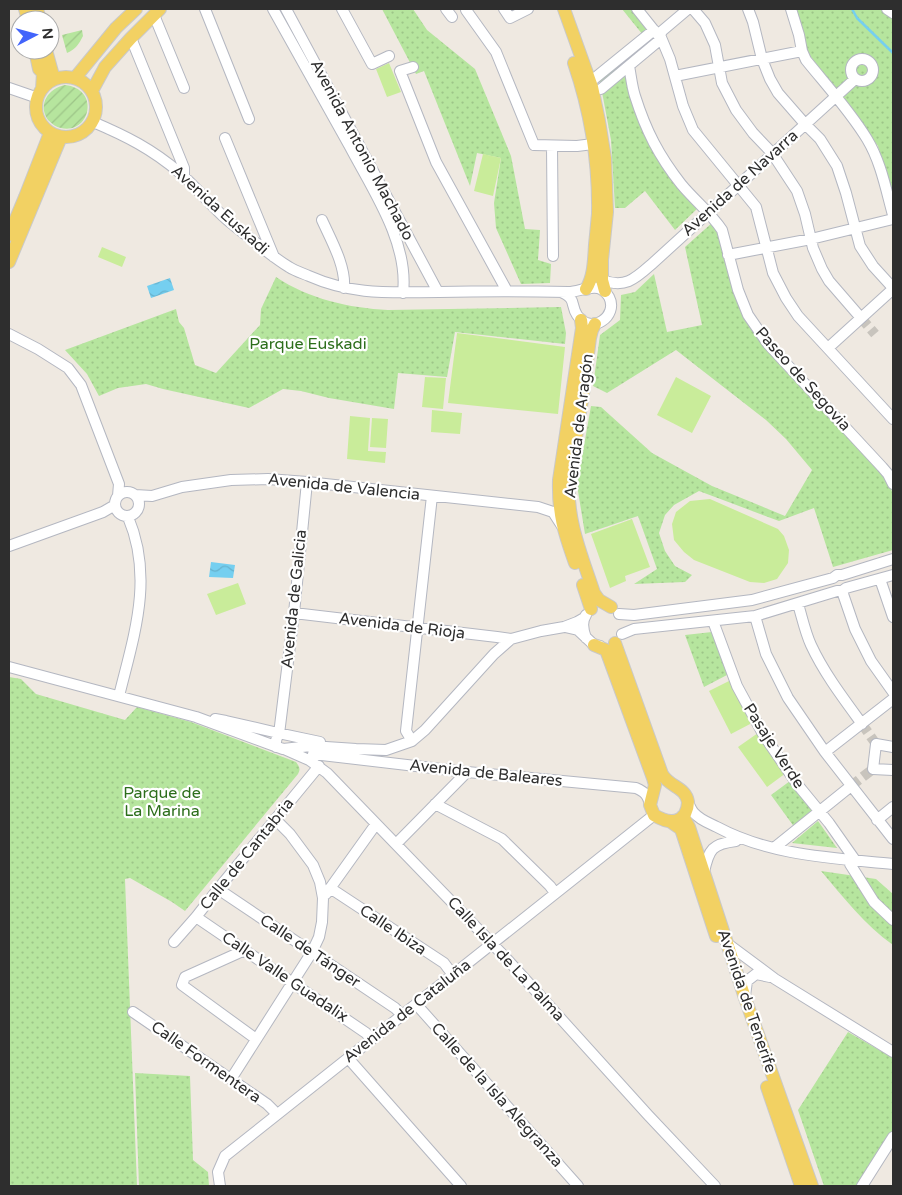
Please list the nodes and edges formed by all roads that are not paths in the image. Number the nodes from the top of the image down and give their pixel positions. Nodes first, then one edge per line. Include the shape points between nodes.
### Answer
1 (136, 9) edge
2 (205, 9) edge
3 (273, 9) edge
4 (286, 9) edge
5 (342, 9) edge
6 (504, 9) edge
7 (528, 9) edge
8 (554, 9) edge
9 (564, 9) edge
10 (637, 9) edge
11 (688, 9) edge
12 (693, 9) edge
13 (748, 9) edge
14 (791, 9) edge
15 (887, 9) edge
16 (466, 10) dead end
17 (157, 12) edge
18 (893, 13) edge
19 (654, 30) junction
20 (131, 38) junction
21 (661, 39) junction
22 (802, 51) junction
23 (389, 56) dead end
24 (762, 59) junction
25 (37, 60) edge
26 (49, 60) edge
27 (629, 66) junction
28 (413, 67) dead end
29 (719, 68) junction
30 (675, 76) junction
31 (75, 78) junction
32 (54, 79) junction
33 (855, 79) dead end
34 (590, 82) junction
35 (9, 88) edge
36 (184, 88) dead end
37 (601, 89) dead end
38 (92, 91) junction
39 (40, 93) junction
40 (835, 96) junction
41 (249, 119) dead end
42 (93, 122) junction
43 (805, 124) junction
44 (56, 135) junction
45 (225, 138) dead end
46 (593, 144) junction
47 (552, 146) junction
48 (772, 153) junction
49 (184, 177) junction
50 (738, 185) junction
51 (708, 213) junction
52 (893, 215) edge
53 (322, 220) dead end
54 (893, 220) edge
55 (856, 229) junction
56 (9, 236) edge
57 (811, 238) junction
58 (766, 247) junction
59 (418, 254) junction
60 (728, 254) junction
61 (553, 256) dead end
62 (274, 258) junction
63 (402, 260) junction
64 (9, 262) edge
65 (623, 283) junction
66 (344, 288) junction
67 (893, 288) edge
68 (584, 290) junction
69 (606, 291) junction
70 (438, 292) junction
71 (507, 292) junction
72 (561, 292) junction
73 (403, 293) junction
74 (574, 307) junction
75 (861, 318) junction
76 (581, 320) junction
77 (596, 324) junction
78 (9, 334) edge
79 (828, 348) junction
80 (891, 414) edge
81 (307, 482) junction
82 (893, 484) edge
83 (558, 495) junction
84 (432, 496) junction
85 (127, 505) junction
86 (538, 507) junction
87 (563, 527) junction
88 (9, 546) edge
89 (893, 559) edge
90 (893, 575) edge
91 (837, 576) junction
92 (880, 578) junction
93 (842, 590) junction
94 (751, 601) junction
95 (798, 604) junction
96 (615, 611) junction
97 (294, 614) junction
98 (587, 614) junction
99 (755, 616) junction
100 (893, 617) edge
101 (713, 621) junction
102 (417, 627) junction
103 (564, 627) junction
104 (618, 638) junction
105 (511, 639) junction
106 (590, 641) junction
107 (9, 667) edge
108 (893, 692) edge
109 (118, 696) junction
110 (893, 699) edge
111 (196, 717) junction
112 (281, 717) junction
113 (862, 724) junction
114 (279, 734) junction
115 (290, 736) junction
116 (412, 741) junction
117 (893, 747) edge
118 (283, 748) junction
119 (356, 749) junction
120 (826, 752) junction
121 (313, 754) dead end
122 (319, 766) junction
123 (893, 770) edge
124 (467, 772) junction
125 (672, 785) junction
126 (852, 786) junction
127 (435, 804) junction
128 (652, 804) junction
129 (893, 807) edge
130 (685, 811) junction
131 (819, 811) junction
132 (275, 819) junction
133 (877, 820) junction
134 (671, 822) junction
135 (376, 824) junction
136 (893, 840) edge
137 (736, 841) junction
138 (396, 844) junction
139 (774, 848) junction
140 (852, 862) junction
141 (893, 864) edge
142 (893, 869) edge
143 (704, 872) junction
144 (330, 888) junction
145 (218, 889) junction
146 (556, 893) junction
147 (323, 898) junction
148 (196, 917) junction
149 (893, 920) edge
150 (174, 942) dead end
151 (492, 943) junction
152 (728, 944) junction
153 (244, 950) junction
154 (312, 952) junction
155 (453, 974) junction
156 (776, 979) junction
157 (292, 983) junction
158 (745, 998) junction
159 (416, 1004) junction
160 (133, 1012) dead end
161 (402, 1015) junction
162 (256, 1039) junction
163 (372, 1039) junction
164 (893, 1052) edge
165 (348, 1058) junction
166 (231, 1079) junction
167 (277, 1114) junction
168 (893, 1137) edge
169 (220, 1186) edge
170 (461, 1186) edge
171 (578, 1186) edge
172 (715, 1186) edge
173 (801, 1186) edge
174 (812, 1186) edge
175 (862, 1186) edge

1 - 31 main road
2 - 41 street
3 - 63 street, Avenida Antonio Machado via 391,224
4 - 59 street, Avenida Antonio Machado
5 - 23 street via 372,64
6 - 7 street via 510,18
8 - 46 main road via 580,80
9 - 34 main road
10 - 19 street
11 - 21 street via 662,31
12 - 29 street via 712,38
13 - 24 street
14 - 22 street
15 - 18 street
16 - 47 street via 496,52 534,145
17 - 20 main road
17 - 36 street
19 - 21 street
19 - 34 street
20 - 38 main road via 105,67
20 - 49 street via 184,168
21 - 27 street
21 - 30 street
22 - 24 street
22 - 40 street
24 - 29 street
24 - 43 street via 778,93
25 - 39 main road via 43,73
26 - 32 main road
27 - 37 street
27 - 51 street, Paseo de Segovia via 634,95 658,152
28 - 71 street via 400,71 436,162
29 - 30 street
29 - 48 street via 722,83 736,110
30 - 50 street via 682,106 693,130
31 - 32 main road
31 - 38 main road
32 - 39 main road
33 - 40 street, Avenida de Navarra
34 - 69 main road via 605,158 607,212 602,260
35 - 39 street
38 - 42 main road via 96,101
39 - 44 main road via 36,108 38,118
40 - 43 street, Avenida de Navarra
40 - 52 street via 868,140 879,165
42 - 44 main road via 79,135
42 - 49 street, Avenida Euskadi via 153,152
43 - 48 street, Avenida de Navarra
43 - 55 street via 820,139 837,166
44 - 56 main road
44 - 64 main road
45 - 62 street
46 - 47 street
46 - 68 main road via 598,214 590,282
47 - 61 street
48 - 50 street, Avenida de Navarra
48 - 57 street via 797,191
49 - 62 street, Avenida Euskadi via 224,218
50 - 51 street, Avenida de Navarra
50 - 58 street via 756,207
51 - 60 street, Paseo de Segovia via 722,230
51 - 65 street, Avenida de Navarra via 639,275
53 - 66 street via 343,268
54 - 55 street
55 - 57 street
55 - 67 street via 860,246
57 - 58 street
57 - 75 street via 829,281
58 - 60 street
58 - 79 street via 773,273 786,298
59 - 63 street
59 - 70 street, Avenida Antonio Machado
60 - 82 street, Paseo de Segovia via 748,315 768,344 882,467
62 - 66 street, Avenida Euskadi via 315,279
63 - 73 street, Avenida Antonio Machado
65 - 69 street via 612,294
65 - 69 street via 609,283
66 - 73 street, Avenida Euskadi
67 - 75 street
68 - 69 street via 600,288
68 - 72 street, Avenida Euskadi
68 - 74 street via 577,296
69 - 77 street via 610,312
70 - 71 street, Avenida Euskadi
70 - 73 street, Avenida Euskadi
71 - 72 street, Avenida Euskadi
72 - 74 street via 571,298
74 - 76 street
75 - 79 street
76 - 77 street
76 - 83 main road, Avenida de Aragón
77 - 96 main road, Avenida de Aragón via 590,338 568,480 569,510 594,593
78 - 85 street via 68,368 81,384
79 - 80 street
81 - 84 street, Avenida de Valencia
81 - 85 street, Avenida de Valencia via 231,480 182,487
81 - 97 street, Avenida de Galicia
83 - 86 street via 552,504
83 - 87 main road, Avenida de Aragón
84 - 86 street, Avenida de Valencia
84 - 102 street
85 - 88 street
85 - 109 street via 140,560 141,586 135,635
86 - 87 street via 552,512
87 - 98 main road, Avenida de Aragón
89 - 91 street
90 - 92 street
91 - 93 street via 833,585
91 - 94 street
92 - 93 street
92 - 100 street
93 - 95 street
93 - 108 street via 855,629 871,661
94 - 96 street via 634,615
94 - 99 street via 747,609
95 - 99 street
95 - 113 street via 811,644 836,689
96 - 98 street via 601,606
96 - 104 street via 623,624
97 - 102 street, Avenida de Rioja
97 - 112 street, Avenida de Galicia
98 - 103 street
98 - 106 street via 582,628
99 - 101 street
99 - 120 street via 766,654 788,698
101 - 104 street via 634,630
101 - 131 street, Pasaje Verde via 737,686 763,734
102 - 105 street, Avenida de Rioja
102 - 116 street via 406,731
103 - 105 street
103 - 106 street via 578,630
104 - 106 street via 605,646
104 - 125 main road via 662,774
105 - 116 street
106 - 128 main road via 606,650 653,778
107 - 109 street
109 - 111 street
110 - 113 street
111 - 114 street
111 - 118 street, Calle Isla de La Palma
112 - 114 street, Avenida de Galicia
112 - 115 street
113 - 120 street
114 - 115 street
114 - 118 street via 275,742
115 - 118 street via 291,745
115 - 119 street
116 - 119 street via 386,750
117 - 123 street via 876,744 873,769
118 - 119 street
118 - 122 street, Calle Isla de La Palma
120 - 126 street
121 - 124 street, Avenida de Baleares
122 - 132 street, Calle de Cantabria
122 - 135 street, Calle Isla de La Palma
124 - 127 street
124 - 128 street, Avenida de Baleares via 636,788 643,791
125 - 128 main road via 661,786
125 - 130 main road via 683,791
126 - 131 street
126 - 133 street
127 - 138 street
127 - 146 street via 502,839
128 - 134 main road via 662,820
128 - 146 street, Avenida de Cataluña
129 - 133 street
130 - 134 main road via 679,820
130 - 137 street via 698,823
130 - 139 street via 722,830
130 - 143 main road, Avenida de Tenerife
131 - 139 street
131 - 140 street, Pasaje Verde
132 - 145 street, Calle de Cantabria
132 - 147 street via 313,865
133 - 136 street
134 - 173 main road, Avenida de Tenerife via 681,828
135 - 138 street, Calle Isla de La Palma
135 - 144 street
137 - 140 street via 783,855
137 - 143 street via 713,848
138 - 151 street, Calle Isla de La Palma
139 - 140 street
140 - 141 street
140 - 142 street
140 - 149 street, Pasaje Verde via 874,902
143 - 152 main road, Avenida de Tenerife
144 - 147 street
144 - 155 street, Calle Ibiza via 444,963
145 - 148 street, Calle de Cantabria
145 - 154 street, Calle de Tánger
146 - 151 street, Avenida de Cataluña
147 - 154 street via 319,937
148 - 150 street, Calle de Cantabria
148 - 153 street, Calle Valle Guadalix
151 - 155 street, Avenida de Cataluña
151 - 172 street, Calle Isla de La Palma
152 - 156 street
152 - 158 main road, Avenida de Tenerife
153 - 157 street, Calle Valle Guadalix
153 - 162 street via 185,977 182,985
154 - 157 street
154 - 161 street, Calle de Tánger
155 - 159 street, Avenida de Cataluña
156 - 158 street via 756,974 747,981
156 - 164 street
157 - 162 street
157 - 163 street, Calle Valle Guadalix
158 - 174 main road, Avenida de Tenerife
159 - 161 street, Avenida de Cataluña
159 - 171 street, Calle de la Isla Alegranza
160 - 166 street, Calle Formentera
161 - 163 street, Avenida de Cataluña
162 - 166 street
163 - 165 street, Avenida de Cataluña
165 - 167 street, Avenida de Cataluña
165 - 170 street
166 - 167 street, Calle Formentera
167 - 169 street, Avenida de Cataluña via 225,1156 218,1172
168 - 175 street

